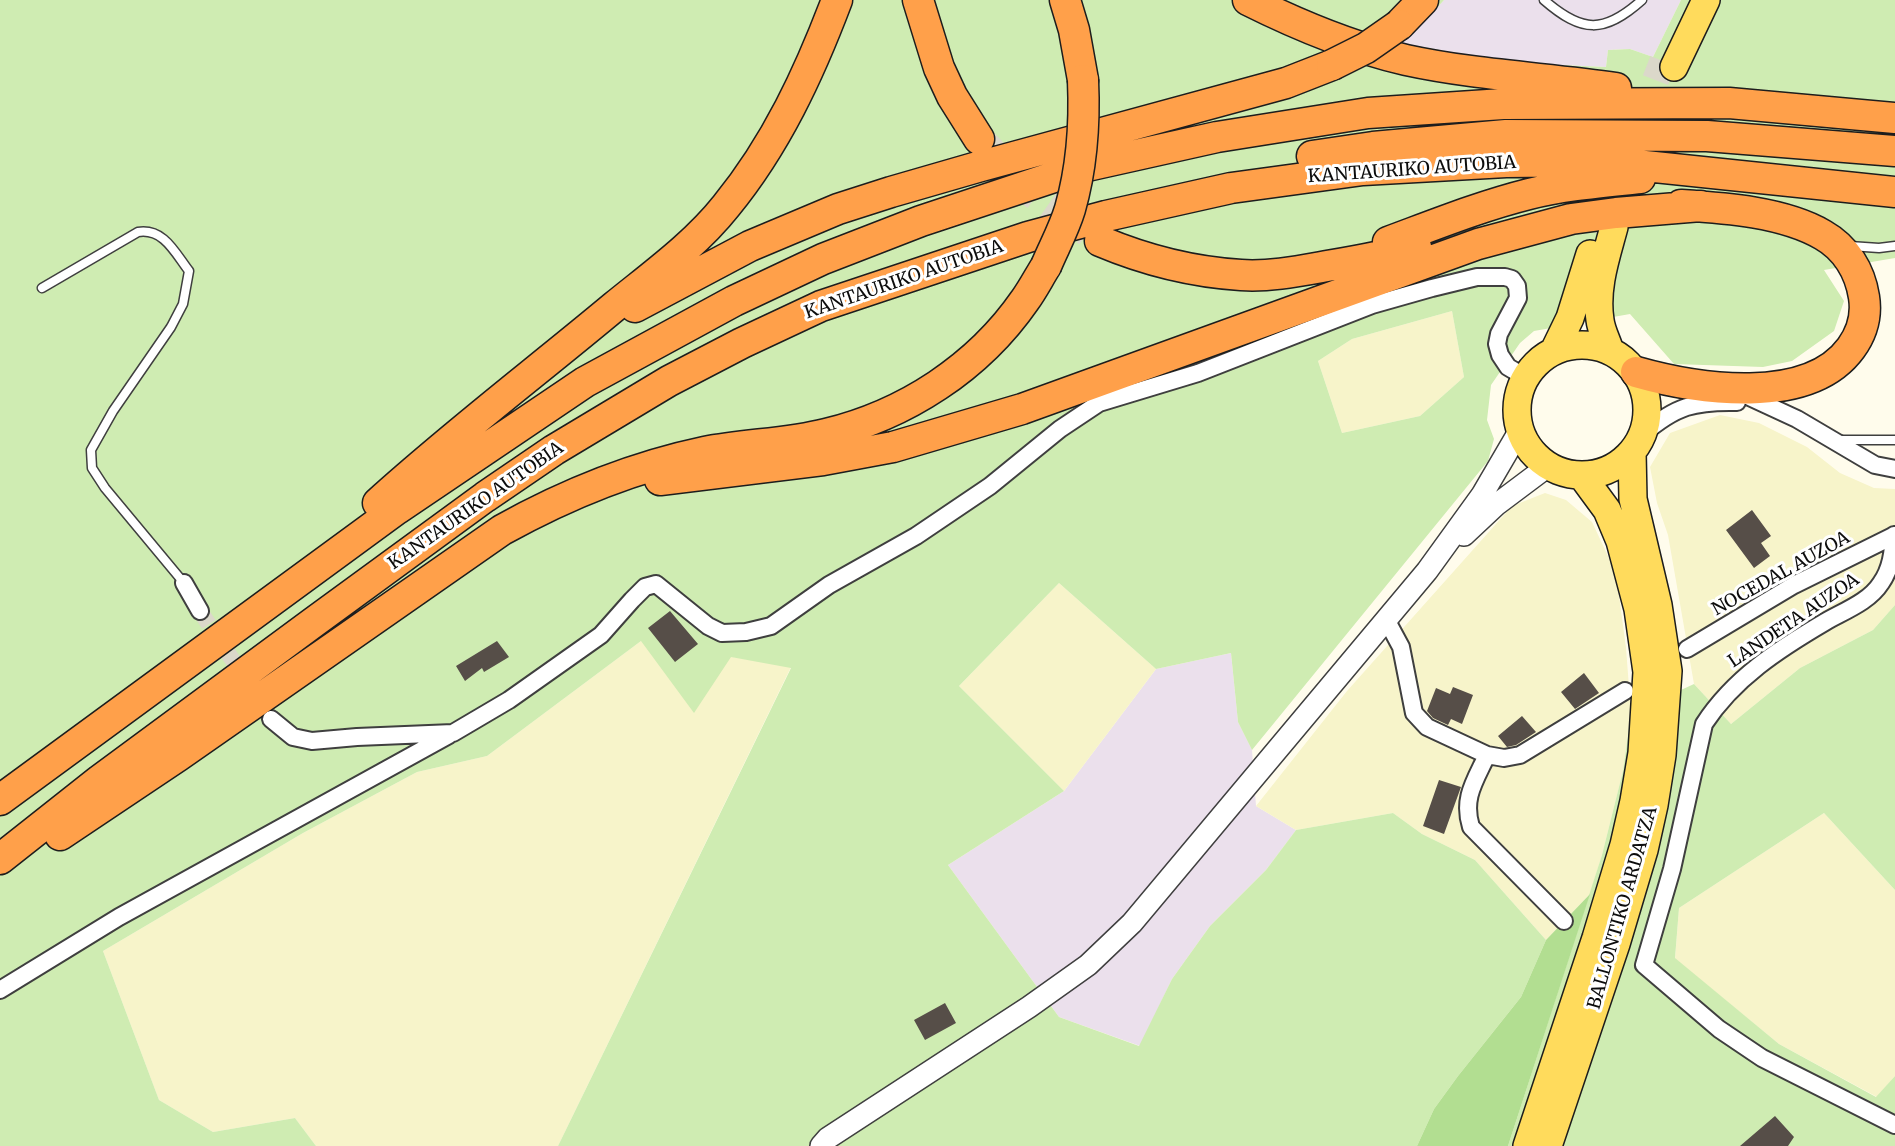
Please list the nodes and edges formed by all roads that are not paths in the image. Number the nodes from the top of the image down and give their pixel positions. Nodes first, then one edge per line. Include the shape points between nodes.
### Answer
1 (837, 0) edge
2 (918, 0) edge
3 (1065, 0) edge
4 (1248, 0) edge
5 (1424, 0) edge
6 (1544, 0) edge
7 (1642, 0) edge
8 (1691, 0) edge
9 (1706, 0) edge
10 (1729, 103) junction
11 (1895, 118) edge
12 (979, 139) tunnel mouth
13 (1895, 151) edge
14 (1699, 171) junction
15 (1895, 192) edge
16 (1701, 206) junction
17 (1100, 241) tunnel mouth
18 (1838, 245) junction
19 (1895, 246) edge
20 (1314, 268) junction
21 (42, 288) dead end
22 (821, 306) junction
23 (569, 344) junction
24 (1554, 351) junction
25 (1610, 351) junction
26 (1636, 372) junction
27 (1525, 377) junction
28 (1725, 387) junction
29 (1764, 404) junction
30 (1520, 430) junction
31 (1895, 438) edge
32 (1832, 440) junction
33 (1638, 443) junction
34 (1548, 466) junction
35 (1895, 469) edge
36 (1582, 476) junction
37 (569, 497) junction
38 (1895, 535) edge
39 (1427, 571) junction
40 (184, 583) joint
41 (288, 587) junction
42 (200, 610) tunnel mouth
43 (1387, 621) junction
44 (1687, 649) dead end
45 (1625, 691) dead end
46 (271, 719) dead end
47 (453, 733) junction
48 (1487, 755) junction
49 (0, 800) edge
50 (0, 860) edge
51 (1564, 921) dead end
52 (0, 990) edge
53 (1895, 1125) edge
54 (821, 1146) edge
55 (1527, 1146) edge
56 (1548, 1146) edge

1 - 23 highway via 790,110 724,208 698,236
2 - 12 highway via 939,68
3 - 37 highway, bridge via 1083,80 1081,161 1070,211 1047,266 991,341 920,397 872,421 824,435 705,452 636,469
4 - 10 highway via 1340,40 1408,60
5 - 23 highway, bridge via 1399,25 1332,65 1286,83 838,209 750,246
6 - 7 lane via 1561,15 1581,24 1602,25 1625,15
8 - 9 main road via 1668,64
10 - 11 highway
10 - 41 highway via 1503,104 1368,113 1217,137 1086,166 997,195 822,259 648,346 532,416
13 - 22 highway via 1707,135 1604,134 1506,135 1373,147 1233,168 1099,198 1016,222 929,254
14 - 15 highway, KANTAURIKO AUTOBIA
14 - 20 highway via 1529,194
14 - 22 highway, KANTAURIKO AUTOBIA via 1597,161 1506,162 1363,170 1254,185 1173,200 1028,237
16 - 18 highway via 1782,219 1805,226
16 - 20 highway via 1656,203 1572,207 1514,219 1392,255
16 - 37 highway via 1571,219 1478,244 1022,410 893,447 823,460 659,480
17 - 20 highway via 1155,261 1196,270 1243,275
18 - 19 lane
18 - 28 highway via 1856,271 1865,307 1858,338 1845,356 1827,370 1794,383
21 - 40 lane via 138,232 148,230 163,237 189,271 183,304 171,327 91,450 92,468 105,488
22 - 50 highway, KANTAURIKO AUTOBIA via 669,381 554,450 340,602 100,780
23 - 41 highway via 418,467
24 - 25 main road via 1592,345
24 - 25 main road via 1605,230 1600,322
24 - 27 main road
25 - 26 main road
26 - 28 highway via 1671,381
26 - 33 main road via 1645,392 1648,413
27 - 30 main road via 1517,403
27 - 47 street via 1508,367 1497,344 1518,298 1512,279 1477,277 1372,305 1198,373 1099,403 981,492 916,536 829,585 771,626 722,633 656,584 645,587 601,635 509,700
28 - 29 street
29 - 32 street
29 - 33 street via 1690,404 1663,417
30 - 34 main road via 1526,444
30 - 39 street via 1482,495
31 - 32 lane
32 - 35 street via 1875,465
33 - 36 main road via 1618,465
33 - 56 main road, BALLONTIKO ARDATZA via 1633,499 1658,605 1668,671 1662,755 1644,850
34 - 36 main road
34 - 39 street via 1496,505
36 - 55 main road, BALLONTIKO ARDATZA via 1607,510 1620,541 1638,609 1647,672 1642,753 1621,855
37 - 50 highway via 502,530 38,849
38 - 44 street, NOCEDAL AUZOA via 1794,585
38 - 53 street, LANDETA AUZOA via 1892,559 1881,584 1859,604 1748,672 1717,703 1704,724 1672,869 1644,965 1719,1029 1762,1058
39 - 43 street
40 - 42 street
41 - 49 highway
43 - 48 street via 1401,647 1414,713 1427,727
43 - 54 street via 1138,916 1088,965
45 - 48 street via 1520,756
46 - 47 street via 293,737 312,741
47 - 52 street via 119,917
48 - 51 street via 1469,794 1466,812 1471,828

